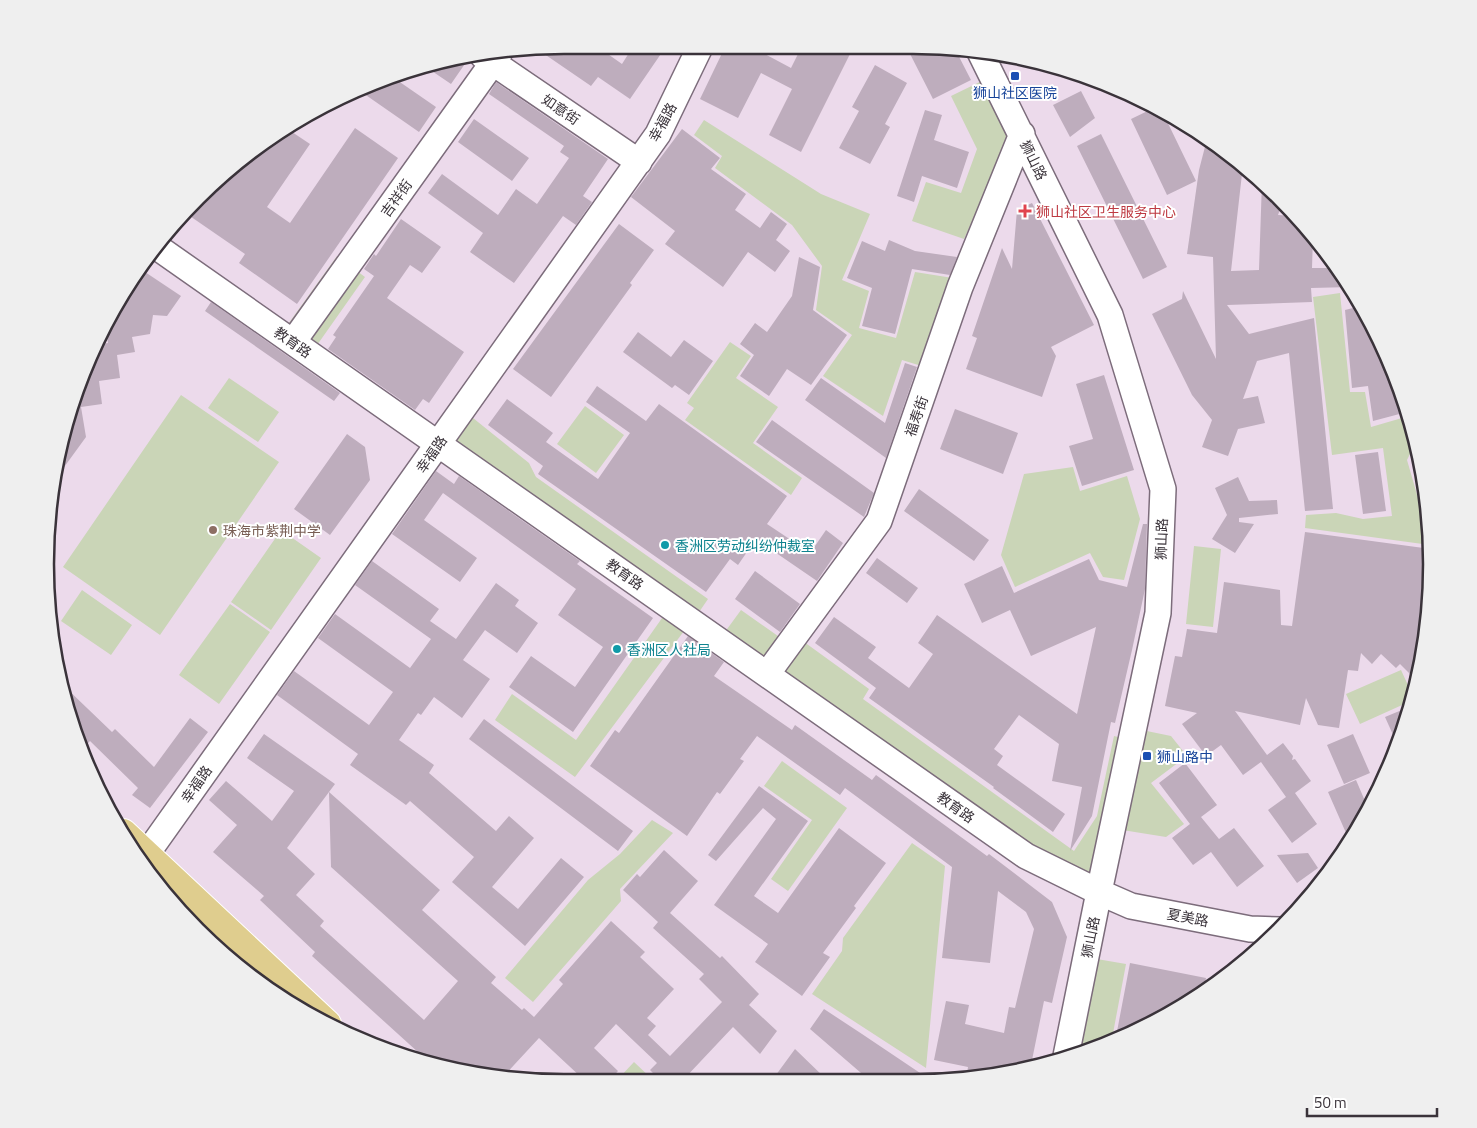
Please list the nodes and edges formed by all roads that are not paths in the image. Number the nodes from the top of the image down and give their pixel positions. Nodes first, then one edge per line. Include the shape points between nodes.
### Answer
1 (697, 54) edge
2 (489, 59) edge
3 (493, 59) edge
4 (983, 59) edge
5 (1022, 134) junction
6 (639, 162) junction
7 (161, 250) edge
8 (293, 342) junction
9 (439, 443) junction
10 (767, 674) junction
11 (148, 859) edge
12 (152, 864) edge
13 (1098, 892) junction
14 (1269, 930) edge
15 (303, 1002) edge
16 (1067, 1050) edge

1 - 6 street, 幸福路 via 658,134
2 - 8 street, 吉祥街
3 - 6 street, 如意街
4 - 5 street, 狮山路
5 - 10 street, 福寿街 via 960,287 879,521
5 - 13 street, 狮山路 via 1110,315 1163,489 1158,613
6 - 9 street, 幸福路
7 - 8 street, 教育路
8 - 9 street, 教育路
9 - 10 street, 教育路
9 - 11 street, 幸福路
10 - 13 street, 教育路 via 1026,856
12 - 15 main road
13 - 14 street, 夏美路 via 1131,906 1250,929
13 - 16 street, 狮山路

